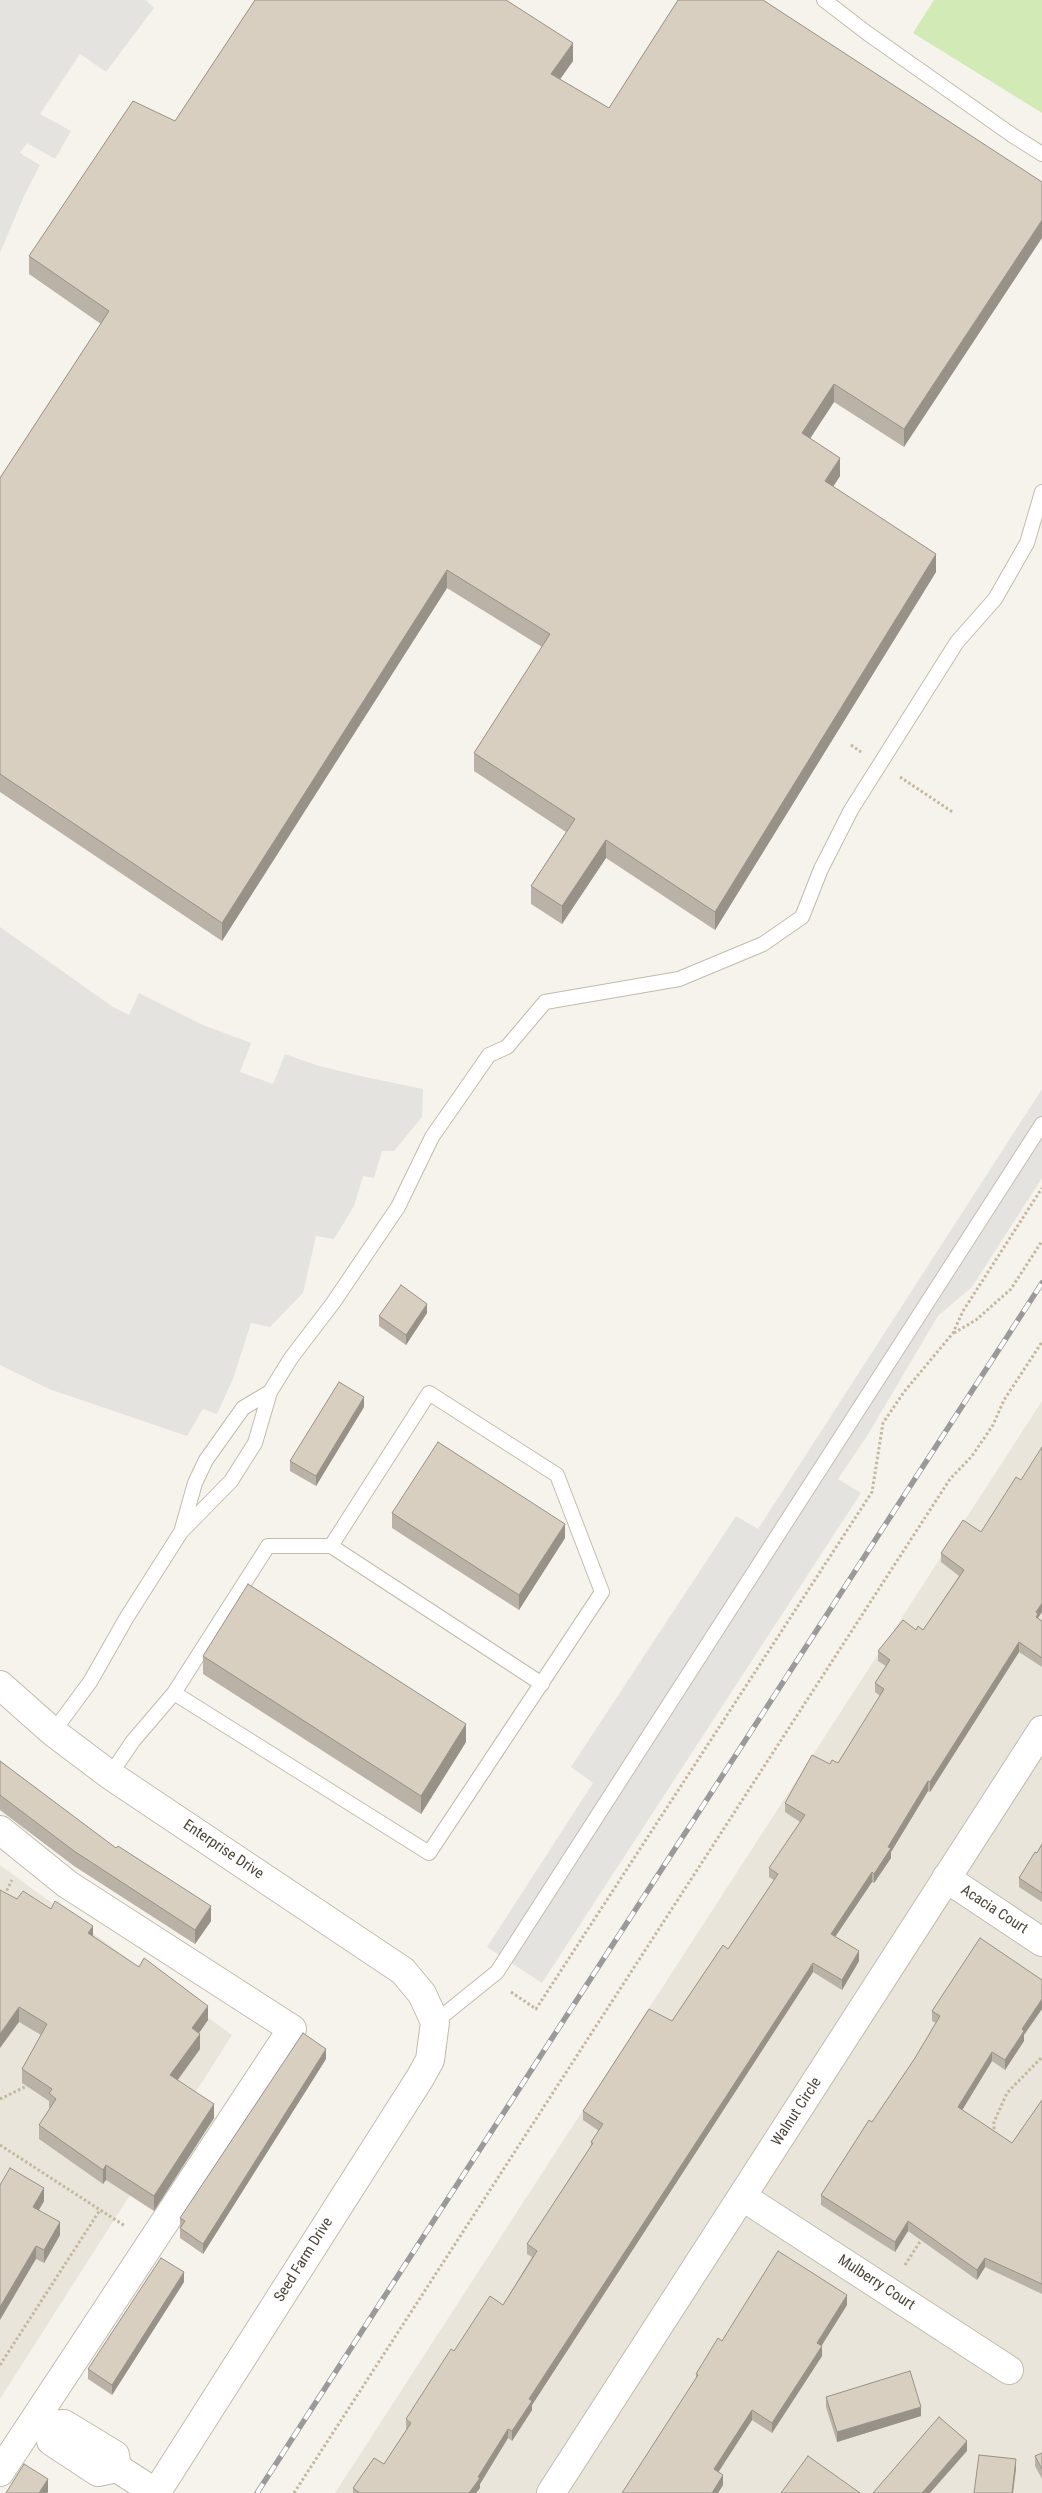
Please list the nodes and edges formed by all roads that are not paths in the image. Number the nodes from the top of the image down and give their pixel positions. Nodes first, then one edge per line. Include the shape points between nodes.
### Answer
1 (824, 0) edge
2 (1042, 154) edge
3 (1042, 492) edge
4 (1042, 1124) edge
5 (270, 1392) junction
6 (181, 1532) junction
7 (331, 1546) junction
8 (542, 1684) junction
9 (0, 1685) edge
10 (174, 1693) junction
11 (1042, 1730) edge
12 (53, 1732) junction
13 (110, 1775) junction
14 (0, 1830) edge
15 (946, 1878) junction
16 (1042, 1942) edge
17 (435, 2022) junction
18 (742, 2197) junction
19 (1009, 2370) dead end
20 (44, 2421) junction
21 (0, 2472) edge
22 (156, 2493) edge
23 (551, 2493) edge

1 - 2 lane
3 - 5 lane via 1027,543 995,599 957,642 850,810 802,917 763,944 678,979 545,1002 507,1047 489,1055 432,1137 398,1208
4 - 17 lane via 497,1972
5 - 6 lane via 255,1443 231,1481
5 - 6 lane via 243,1408 206,1460 195,1483
6 - 12 lane via 90,1682
7 - 8 lane
7 - 8 lane via 430,1393 557,1475 602,1592
7 - 10 lane via 268,1546
8 - 10 lane via 429,1852
9 - 12 street, Enterprise Drive
10 - 13 lane via 133,1741
11 - 15 street, Walnut Circle
12 - 13 street, Enterprise Drive
13 - 17 street, Enterprise Drive via 403,1971 422,1994
14 - 20 street via 68,1884 292,2029 151,2243
15 - 16 street, Acacia Court
15 - 18 street, Walnut Circle
17 - 22 street, Seed Farm Drive via 430,2060 420,2078
18 - 19 street, Mulberry Court
18 - 23 street, Walnut Circle
20 - 21 street
20 - 22 street via 51,2441 98,2472 117,2468

